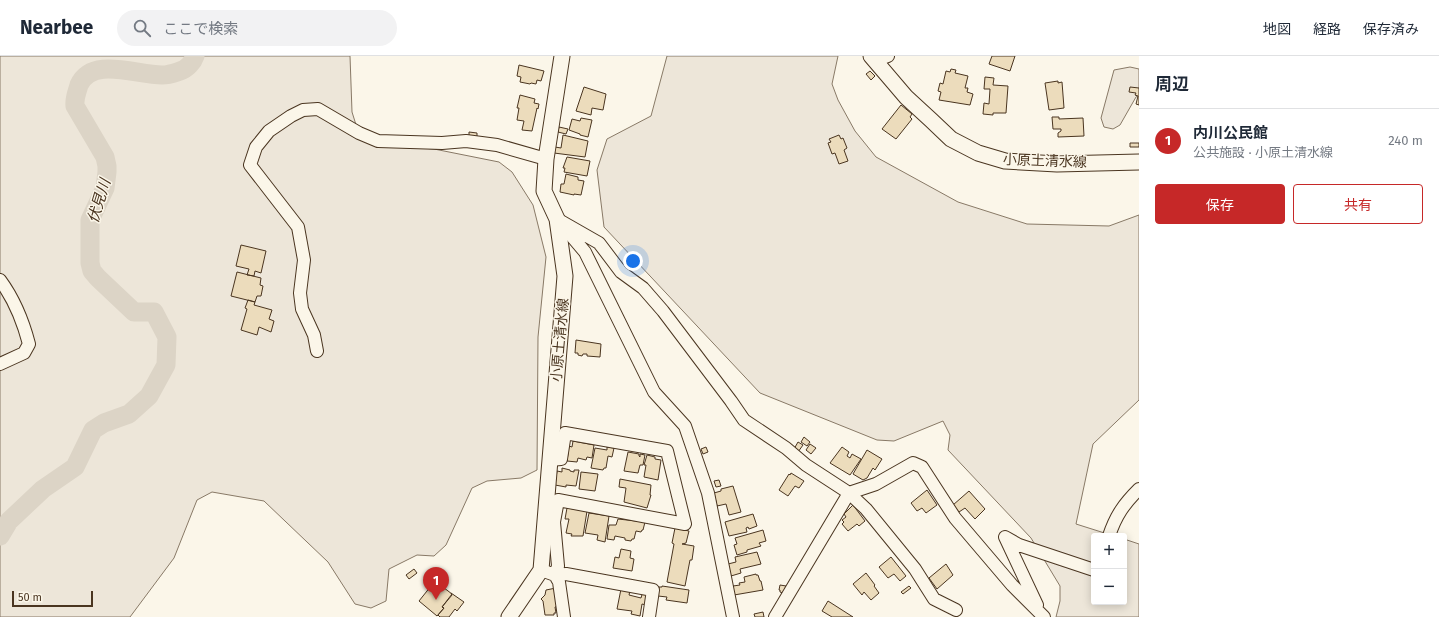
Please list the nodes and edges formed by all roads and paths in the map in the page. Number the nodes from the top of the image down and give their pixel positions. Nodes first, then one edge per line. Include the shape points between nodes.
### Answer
1 (562, 56) edge
2 (878, 58) edge
3 (546, 159) junction
4 (1139, 162) edge
5 (557, 218) junction
6 (0, 280) edge
7 (317, 351) dead end
8 (0, 364) edge
9 (550, 460) junction
10 (1139, 489) edge
11 (849, 493) junction
12 (1110, 533) edge
13 (1091, 569) edge
14 (548, 572) junction
15 (956, 610) dead end
16 (509, 617) edge
17 (564, 617) edge
18 (649, 617) edge
19 (732, 617) edge
20 (775, 617) edge
21 (1044, 617) edge

1 - 3 main road, 小原土清水線
2 - 4 main road, 小原土清水線 via 906,97 952,139 978,153 1005,161 1057,164
3 - 5 main road, 小原土清水線 via 544,191
3 - 7 street via 497,145 378,141 318,109 304,110 269,131 256,147 250,165 298,227 304,260 300,293 302,309 314,336
5 - 9 main road, 小原土清水線 via 565,276
5 - 11 street via 599,243 621,272 643,288 744,420
5 - 19 street via 585,252 654,392 685,426 708,493
6 - 8 street via 10,294 25,327 29,344 24,353
9 - 14 main road, 小原土清水線
9 - 14 street via 561,459 565,433 667,451 685,524 558,500 554,522 558,566
10 - 12 street via 1114,521
11 - 15 street via 866,509 915,569 934,599
11 - 20 street
11 - 21 street via 876,484 912,463 922,468 955,518 1012,585
13 - 21 street via 1019,545 1005,537
14 - 16 main road, 小原土清水線
14 - 17 street via 559,582
14 - 18 street via 653,590

